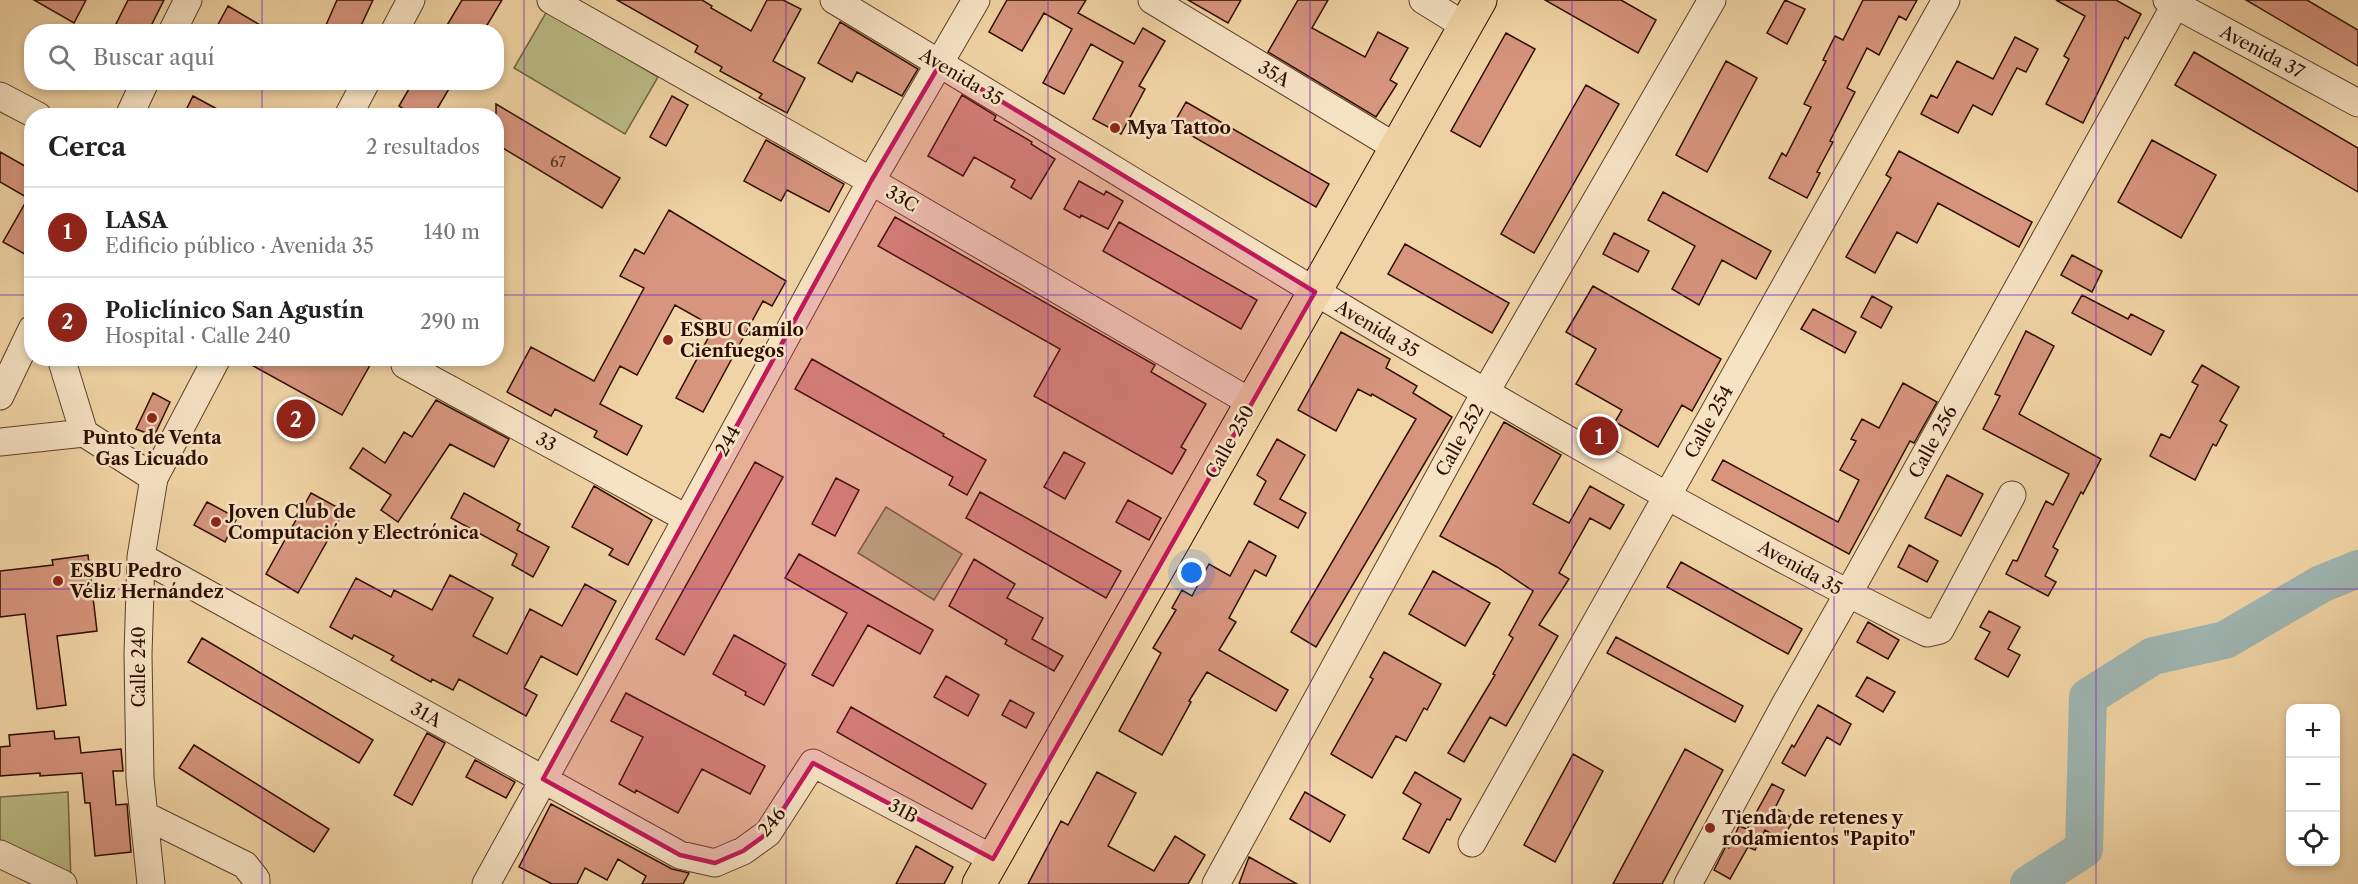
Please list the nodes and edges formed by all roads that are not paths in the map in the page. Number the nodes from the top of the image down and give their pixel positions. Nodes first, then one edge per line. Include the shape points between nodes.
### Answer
1 (188, 0) edge
2 (411, 0) edge
3 (551, 0) edge
4 (835, 0) edge
5 (976, 0) edge
6 (1152, 0) edge
7 (1423, 0) edge
8 (1712, 0) edge
9 (1946, 0) edge
10 (2173, 2) edge
11 (1473, 13) edge
12 (175, 24) edge
13 (398, 24) edge
14 (940, 64) junction
15 (142, 90) edge
16 (362, 90) edge
17 (0, 96) edge
18 (2358, 103) edge
19 (133, 108) edge
20 (352, 108) edge
21 (24, 109) edge
22 (1397, 148) junction
23 (871, 181) junction
24 (1315, 292) junction
25 (24, 346) edge
26 (63, 366) edge
27 (213, 366) edge
28 (407, 366) edge
29 (1485, 393) junction
30 (0, 396) edge
31 (1252, 403) junction
32 (84, 433) junction
33 (0, 442) edge
34 (154, 478) junction
35 (2012, 495) dead end
36 (1668, 496) junction
37 (686, 518) junction
38 (141, 557) junction
39 (1848, 594) junction
40 (813, 763) joint
41 (543, 779) junction
42 (144, 815) junction
43 (1472, 843) dead end
44 (0, 854) edge
45 (715, 863) joint
46 (986, 872) edge
47 (63, 884) edge
48 (151, 884) edge
49 (256, 884) edge
50 (486, 884) edge
51 (1216, 884) edge
52 (1688, 884) edge

1 - 12 street
2 - 13 street
3 - 23 street, 33C
4 - 14 street, Avenida 35
5 - 14 street, 244
6 - 22 street, 35A
7 - 11 street
8 - 29 street, Calle 252
9 - 36 street, Calle 254
10 - 18 street, Avenida 37
10 - 39 street, Calle 256
11 - 22 main road, Calle 250
14 - 23 street, 244
14 - 24 street, Avenida 35
15 - 19 street
16 - 20 street
17 - 21 street
22 - 24 main road, Calle 250
23 - 31 street, 33C
23 - 37 street, 244
24 - 29 street, Avenida 35
24 - 31 main road, Calle 250
25 - 30 street
26 - 32 street
27 - 34 street, Calle 240
28 - 37 street, 33
29 - 36 street, Avenida 35
29 - 51 street, Calle 252
31 - 46 main road, Calle 250
32 - 33 street
32 - 34 street
34 - 38 street, Calle 240
35 - 39 street, Avenida 35 via 1940,630 1927,633
36 - 39 street, Avenida 35
36 - 43 street, Calle 254
37 - 41 street, 244
38 - 41 street, 31A
38 - 42 street, Calle 240 via 138,654
39 - 52 street, Calle 256
40 - 45 street, 246 via 768,833 743,851
40 - 46 street, 31B
41 - 45 street, 31A via 680,855
41 - 50 street, 244
42 - 48 street, Calle 240
42 - 49 street via 245,865
44 - 47 street

